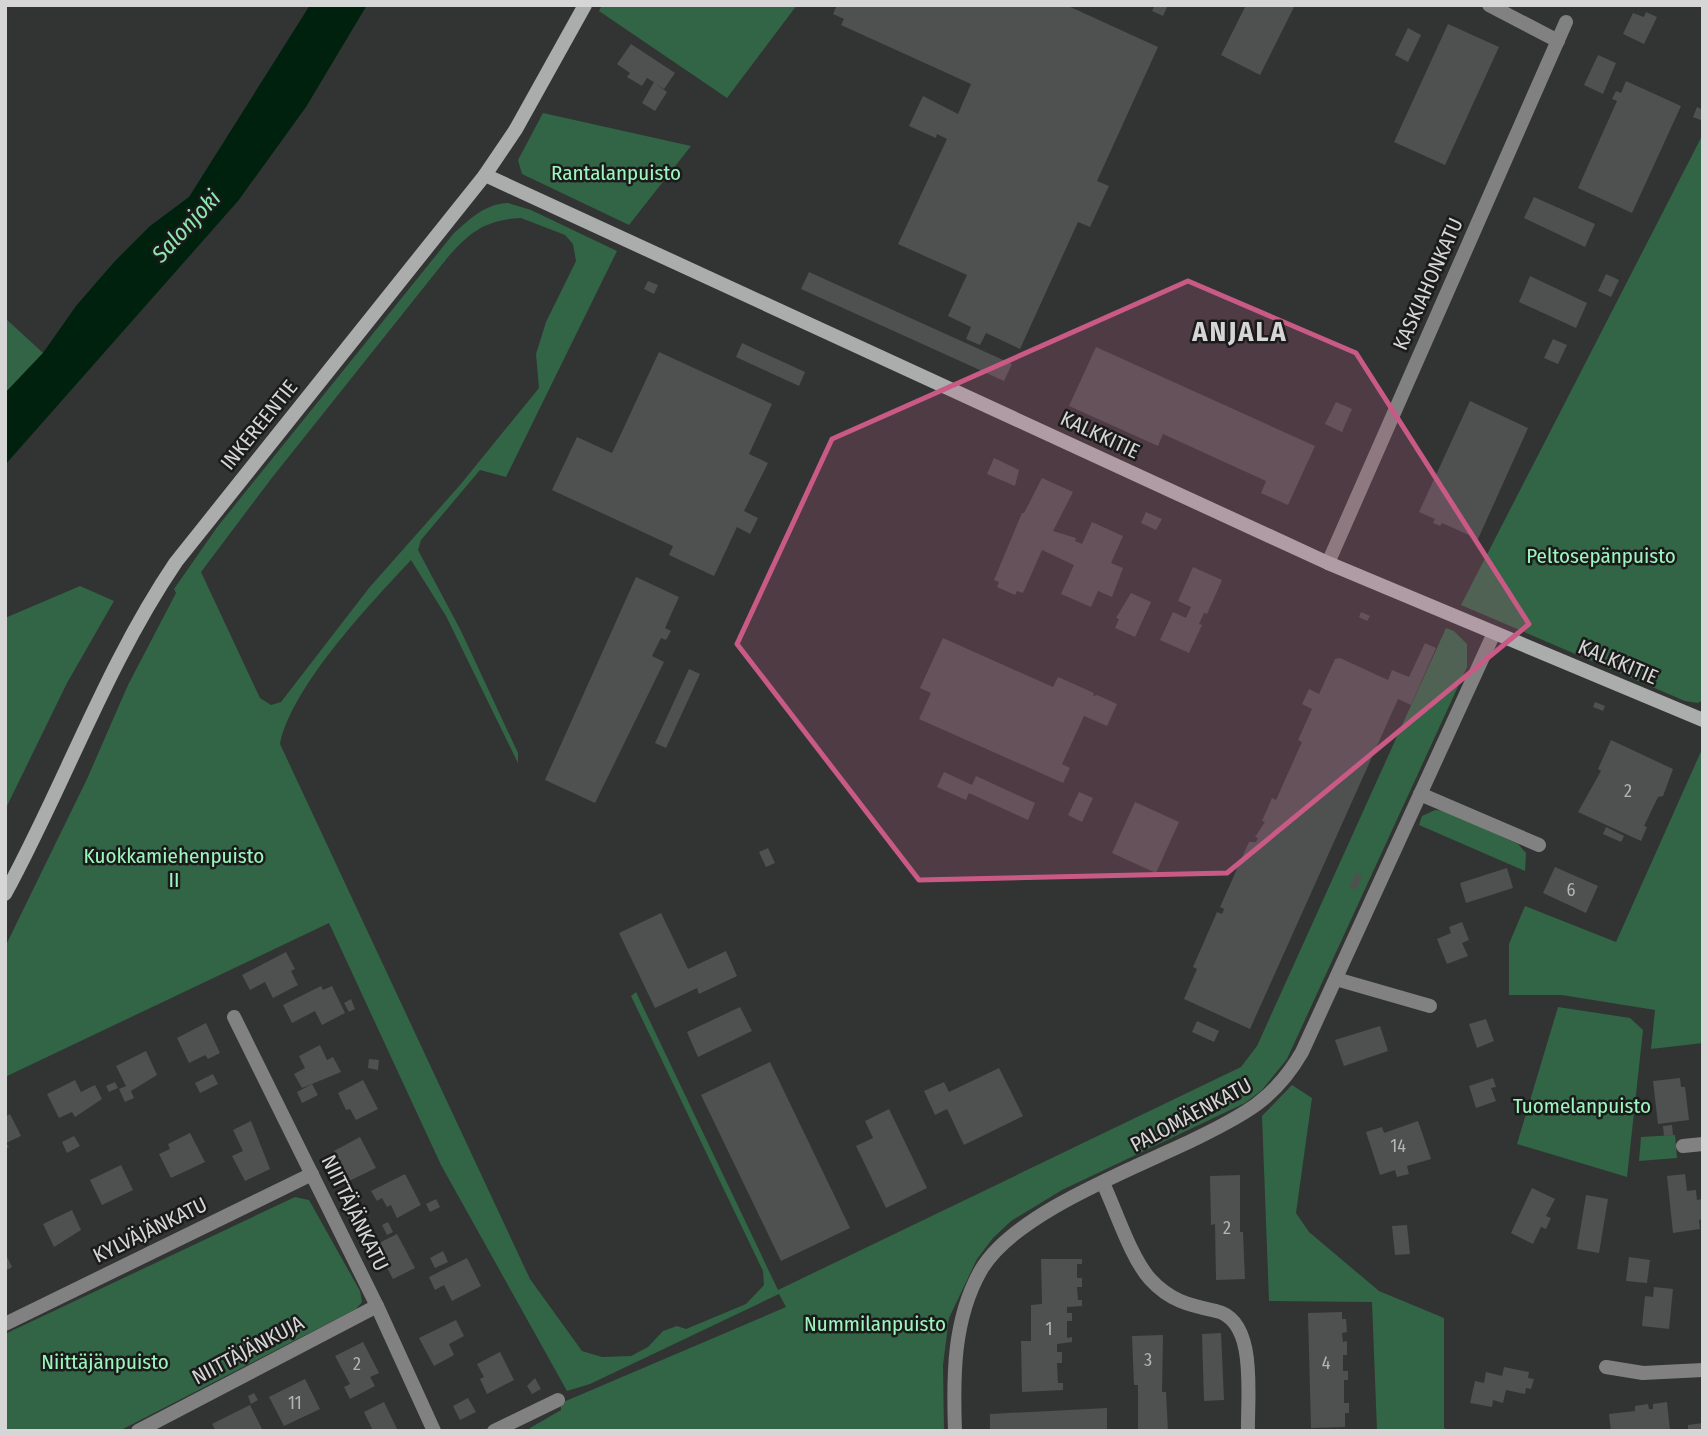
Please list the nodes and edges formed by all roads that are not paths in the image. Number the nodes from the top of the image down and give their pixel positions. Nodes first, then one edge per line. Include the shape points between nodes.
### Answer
1 (585, 5) edge
2 (1489, 5) edge
3 (1566, 22) dead end
4 (1558, 41) junction
5 (485, 175) junction
6 (1328, 563) junction
7 (1494, 633) junction
8 (1703, 720) edge
9 (1420, 794) junction
10 (1539, 845) dead end
11 (5, 894) edge
12 (1336, 979) junction
13 (1430, 1006) dead end
14 (234, 1017) dead end
15 (1703, 1144) edge
16 (1683, 1146) dead end
17 (312, 1174) junction
18 (1103, 1184) junction
19 (377, 1306) junction
20 (5, 1324) edge
21 (1606, 1367) dead end
22 (1703, 1370) edge
23 (558, 1400) dead end
24 (138, 1431) edge
25 (434, 1431) edge
26 (494, 1431) edge
27 (954, 1431) edge
28 (1248, 1431) edge

1 - 5 street, INKEREENTIE
2 - 4 street
3 - 4 street, KASKIAHONKATU
4 - 6 street, KASKIAHONKATU
5 - 6 street, KALKKITIE
5 - 11 street, INKEREENTIE via 157,590 122,652
6 - 7 street, KALKKITIE
7 - 8 street, KALKKITIE
7 - 9 street, PALOMÄENKATU
9 - 10 street
9 - 12 street, PALOMÄENKATU
12 - 13 street
12 - 18 street, PALOMÄENKATU via 1302,1052 1270,1096 1234,1120
14 - 17 street, NIITTÄJÄNKATU
15 - 16 street
17 - 19 street, NIITTÄJÄNKATU
17 - 20 street, KYLVÄJÄNKATU
18 - 27 street, PALOMÄENKATU via 1026,1223 982,1269 960,1328
18 - 28 street via 1152,1281 1177,1302 1220,1311 1240,1329 1246,1351
19 - 24 street, NIITTÄJÄNKUJA
19 - 25 street, NIITTÄJÄNKATU
21 - 22 street via 1643,1373
23 - 26 street

